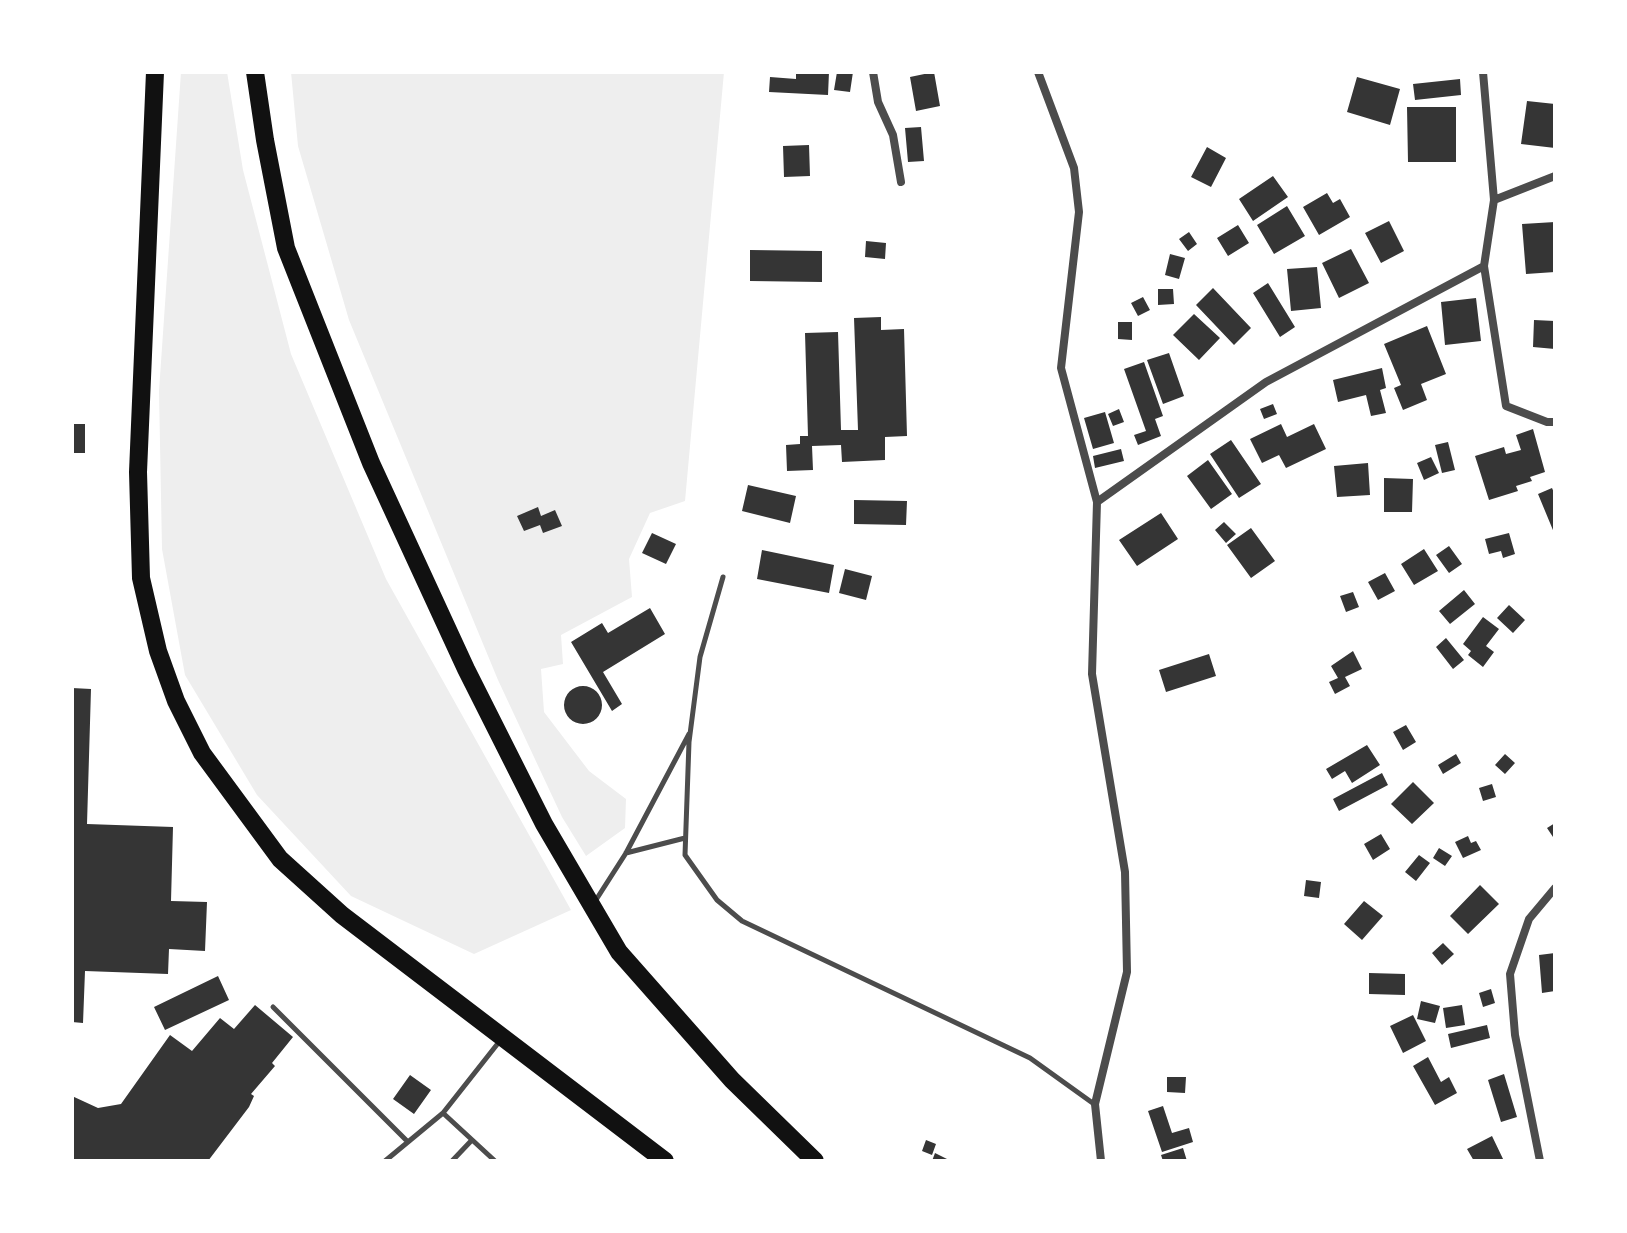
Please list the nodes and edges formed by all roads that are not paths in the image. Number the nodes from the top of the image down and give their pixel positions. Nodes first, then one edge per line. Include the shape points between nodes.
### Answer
1 (155, 72) edge
2 (255, 72) edge
3 (873, 72) edge
4 (1038, 72) edge
5 (1483, 72) edge
6 (1555, 176) edge
7 (901, 182) dead end
8 (1494, 200) junction
9 (1484, 266) junction
10 (1555, 422) edge
11 (1097, 502) junction
12 (723, 577) dead end
13 (691, 730) junction
14 (685, 838) junction
15 (626, 853) junction
16 (1555, 888) edge
17 (591, 907) junction
18 (273, 1007) dead end
19 (502, 1038) junction
20 (1095, 1104) junction
21 (443, 1113) junction
22 (471, 1141) junction
23 (408, 1142) junction
24 (385, 1161) edge
25 (452, 1161) edge
26 (495, 1161) edge
27 (665, 1161) edge
28 (815, 1161) edge
29 (1101, 1161) edge
30 (1540, 1161) edge

1 - 19 highway via 138,472 141,578 158,651 202,753 280,859 342,915
2 - 17 highway via 286,248 371,463 480,698
3 - 7 street
4 - 11 street via 1074,168 1079,212 1061,368
5 - 8 street
6 - 8 street
8 - 9 street
9 - 10 street via 1506,406
9 - 11 street via 1266,382
11 - 20 street via 1092,674 1125,872 1127,972
12 - 13 lane via 700,657
13 - 14 lane
13 - 15 lane
14 - 15 lane
14 - 20 lane via 685,855 695,872 742,921 1030,1058
15 - 17 lane
16 - 30 street via 1529,919 1510,974 1515,1035
17 - 28 highway via 619,952 732,1080
18 - 23 lane
19 - 21 lane
19 - 27 highway
20 - 29 street
21 - 22 lane
21 - 23 lane
22 - 25 lane
22 - 26 lane
23 - 24 lane

